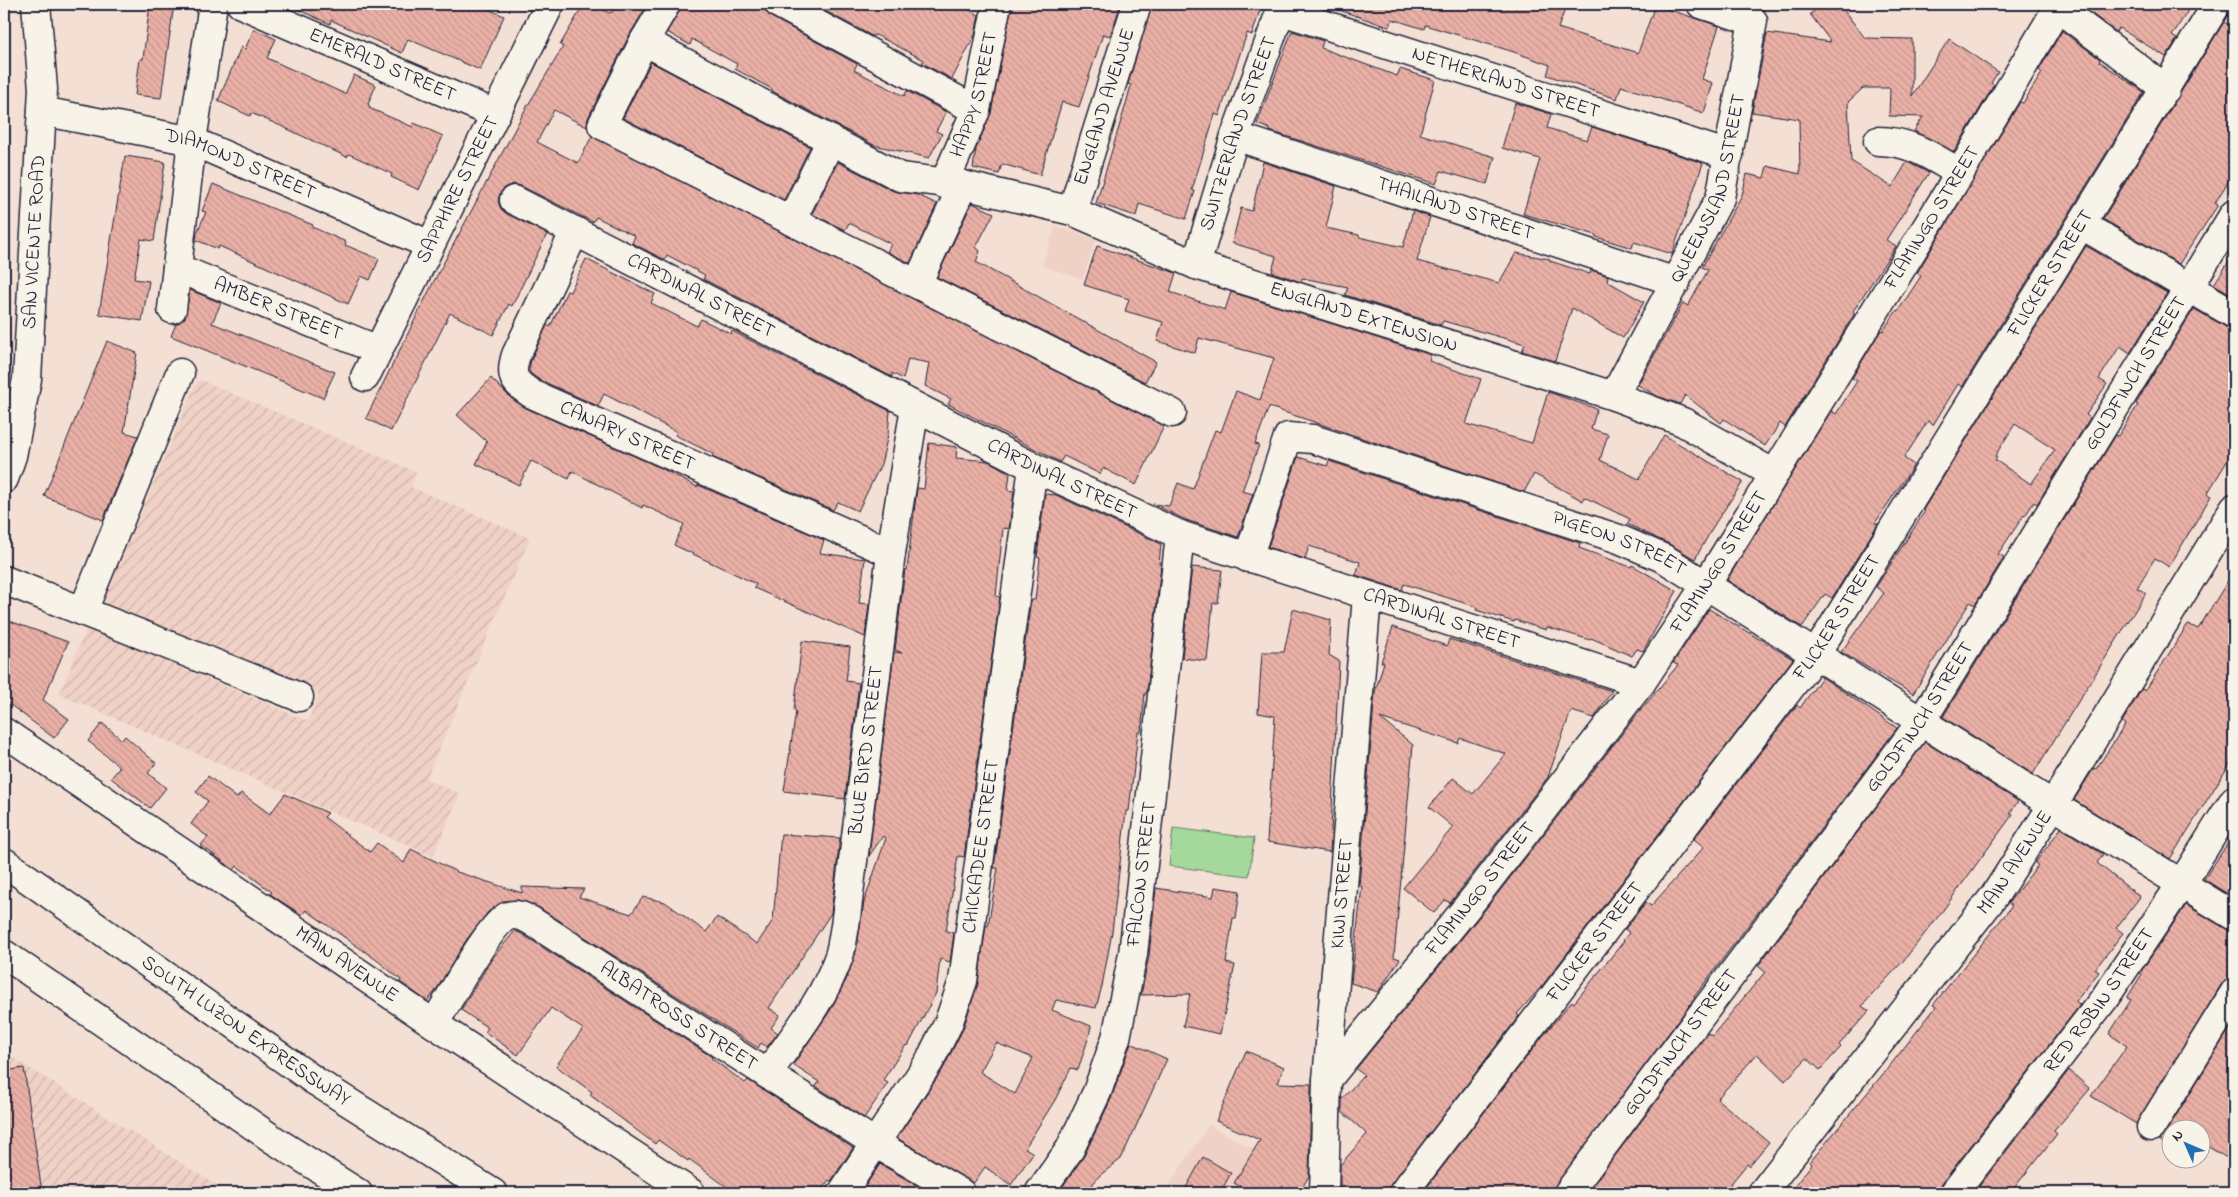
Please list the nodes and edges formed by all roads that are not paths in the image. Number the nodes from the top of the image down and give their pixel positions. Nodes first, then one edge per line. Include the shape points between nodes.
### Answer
1 (36, 4) edge
2 (213, 4) edge
3 (241, 4) edge
4 (550, 4) edge
5 (666, 4) edge
6 (780, 4) edge
7 (1137, 4) edge
8 (1701, 4) edge
9 (2217, 4) edge
10 (2056, 6) edge
11 (990, 7) edge
12 (1282, 7) edge
13 (644, 41) junction
14 (2166, 89) junction
15 (976, 110) junction
16 (42, 111) junction
17 (495, 114) junction
18 (1235, 136) junction
19 (831, 140) junction
20 (192, 141) junction
21 (1878, 141) dead end
22 (1729, 155) junction
23 (1960, 173) junction
24 (953, 185) junction
25 (514, 200) dead end
26 (1072, 211) junction
27 (2234, 214) edge
28 (791, 221) junction
29 (2082, 225) junction
30 (576, 231) junction
31 (430, 245) junction
32 (1196, 265) junction
33 (176, 268) junction
34 (1676, 282) junction
35 (917, 284) junction
36 (2189, 287) junction
37 (172, 309) dead end
38 (2234, 314) edge
39 (378, 350) junction
40 (180, 373) dead end
41 (365, 377) dead end
42 (1614, 396) junction
43 (915, 406) junction
44 (1172, 413) dead end
45 (1033, 467) junction
46 (1774, 474) junction
47 (4, 479) edge
48 (2234, 508) edge
49 (1180, 535) junction
50 (891, 553) junction
51 (1248, 558) junction
52 (4, 580) edge
53 (1706, 585) junction
54 (1367, 596) junction
55 (83, 611) junction
56 (1816, 654) junction
57 (1641, 683) junction
58 (299, 697) dead end
59 (1921, 722) junction
60 (4, 732) edge
61 (2234, 800) edge
62 (2053, 805) junction
63 (4, 862) edge
64 (2182, 883) junction
65 (2234, 916) edge
66 (4, 954) edge
67 (2234, 993) edge
68 (434, 1024) junction
69 (767, 1074) junction
70 (1327, 1080) junction
71 (2151, 1127) dead end
72 (875, 1143) junction
73 (358, 1193) edge
74 (493, 1193) edge
75 (691, 1193) edge
76 (842, 1193) edge
77 (961, 1193) edge
78 (1039, 1193) edge
79 (1324, 1193) edge
80 (1403, 1193) edge
81 (1568, 1193) edge
82 (1762, 1193) edge
83 (1954, 1193) edge

1 - 16 main road, SAN VICENTE ROAD
2 - 20 main road
3 - 17 main road, EMERALD STREET
4 - 17 main road, SAPPHIRE STREET
5 - 13 main road
6 - 15 main road
7 - 26 main road, ENGLAND AVENUE
8 - 22 main road, QUEENSLAND STREET via 1753,21
9 - 14 main road, FLICKER STREET
10 - 14 main road
10 - 23 main road, FLAMINGO STREET
11 - 15 main road, HAPPY STREET
12 - 18 main road, SWITZERLAND STREET
12 - 22 main road, NETHERLAND STREET
13 - 19 main road, ENGLAND EXTENSION
13 - 28 main road via 602,125
14 - 29 main road, FLICKER STREET
15 - 24 main road, HAPPY STREET
16 - 20 main road, DIAMOND STREET
16 - 47 main road, SAN VICENTE ROAD via 27,379 12,456
17 - 31 main road, SAPPHIRE STREET
18 - 32 main road, SWITZERLAND STREET
18 - 34 main road, THAILAND STREET
19 - 24 main road, ENGLAND EXTENSION via 900,176
19 - 28 main road
20 - 31 main road, DIAMOND STREET
20 - 33 main road
21 - 23 main road via 1912,145
22 - 34 main road, QUEENSLAND STREET via 1720,198
23 - 46 main road, FLAMINGO STREET
24 - 26 main road, ENGLAND EXTENSION
24 - 35 main road, HAPPY STREET
25 - 30 main road, CARDINAL STREET
26 - 32 main road, ENGLAND EXTENSION
27 - 36 main road, GOLDFINCH STREET
28 - 35 main road
29 - 36 main road
29 - 56 main road, FLICKER STREET
30 - 43 main road, CARDINAL STREET
30 - 50 main road, CANARY STREET via 516,355 513,377 520,386
31 - 39 main road, SAPPHIRE STREET
32 - 42 main road, ENGLAND EXTENSION
33 - 37 main road
33 - 39 main road, AMBER STREET
34 - 42 main road, QUEENSLAND STREET
35 - 44 main road
36 - 38 main road
36 - 59 main road, GOLDFINCH STREET
39 - 41 main road, SAPPHIRE STREET
40 - 55 main road
42 - 46 main road, ENGLAND EXTENSION via 1683,422
43 - 45 main road, CARDINAL STREET
43 - 50 main road, BLUE BIRD STREET
45 - 49 main road, CARDINAL STREET
45 - 72 main road, CHICKADEE STREET via 963,980 948,1024 929,1062
46 - 53 main road, FLAMINGO STREET
48 - 62 main road, MAIN AVENUE
49 - 51 main road, CARDINAL STREET
49 - 78 main road, FALCON STREET via 1133,954 1116,1038 1070,1149
50 - 69 main road, BLUE BIRD STREET via 839,955 823,991
51 - 53 main road, PIGEON STREET via 1288,436 1313,439 1619,539 1665,559
51 - 54 main road, CARDINAL STREET
52 - 55 main road
53 - 56 main road, PIGEON STREET
53 - 57 main road, FLAMINGO STREET
54 - 57 main road, CARDINAL STREET
54 - 70 main road, KIWI STREET
55 - 58 main road
56 - 59 main road, PIGEON STREET
56 - 80 main road, FLICKER STREET
57 - 70 main road, FLAMINGO STREET via 1476,896
59 - 62 main road, PIGEON STREET
59 - 81 main road, GOLDFINCH STREET
60 - 68 main road, MAIN AVENUE
61 - 64 main road, RED ROBIN STREET
62 - 64 main road, PIGEON STREET
62 - 82 main road, MAIN AVENUE via 1995,895
63 - 74 main road, SOUTH LUZON EXPRESSWAY via 315,1081
64 - 65 main road, PIGEON STREET
64 - 83 main road, RED ROBIN STREET via 2104,999
66 - 73 main road via 274,1140
67 - 71 main road
68 - 69 main road, ALBATROSS STREET via 493,929 510,915 520,916
68 - 75 main road, MAIN AVENUE
69 - 72 main road, ALBATROSS STREET
70 - 79 main road, KIWI STREET
72 - 76 main road, CHICKADEE STREET
72 - 77 main road, ALBATROSS STREET

